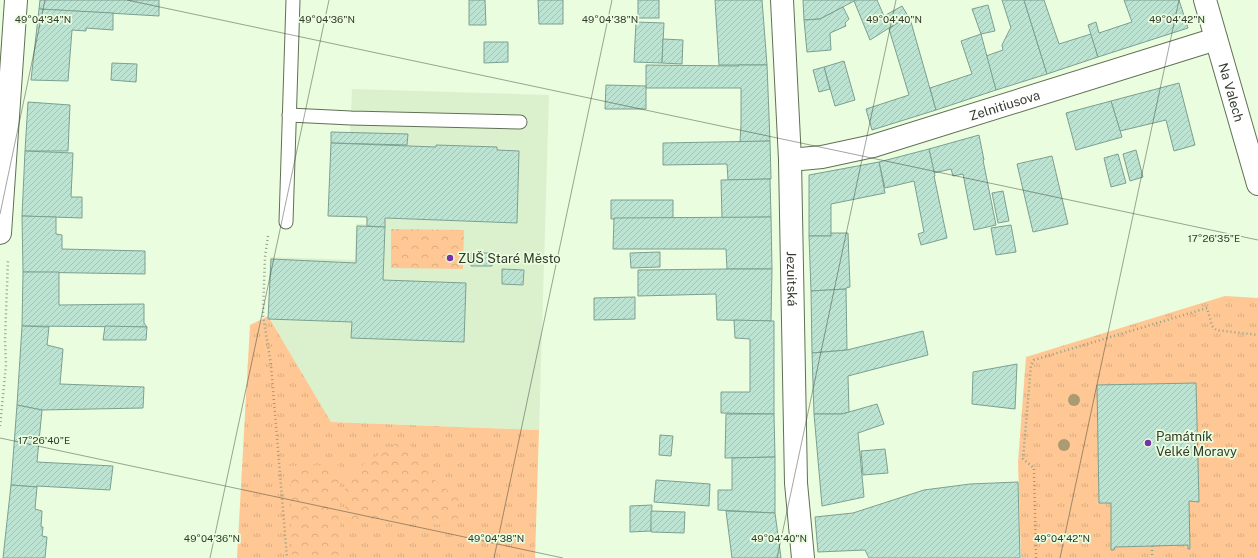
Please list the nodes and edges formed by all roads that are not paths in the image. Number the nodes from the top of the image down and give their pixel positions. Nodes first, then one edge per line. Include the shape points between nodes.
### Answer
1 (16, 0) edge
2 (293, 0) edge
3 (782, 0) edge
4 (1205, 0) edge
5 (1216, 39) junction
6 (5, 74) edge
7 (289, 115) junction
8 (520, 122) dead end
9 (790, 160) junction
10 (1258, 184) edge
11 (286, 222) dead end
12 (0, 233) edge
13 (804, 558) edge

1 - 6 street
2 - 7 lane
3 - 9 street, Jezuitská
4 - 5 street, Na Valech
5 - 9 street, Zelnitiusova via 873,146 822,157
5 - 10 street, Na Valech
6 - 12 street
7 - 8 lane
7 - 11 lane
9 - 13 street, Jezuitská via 796,484

